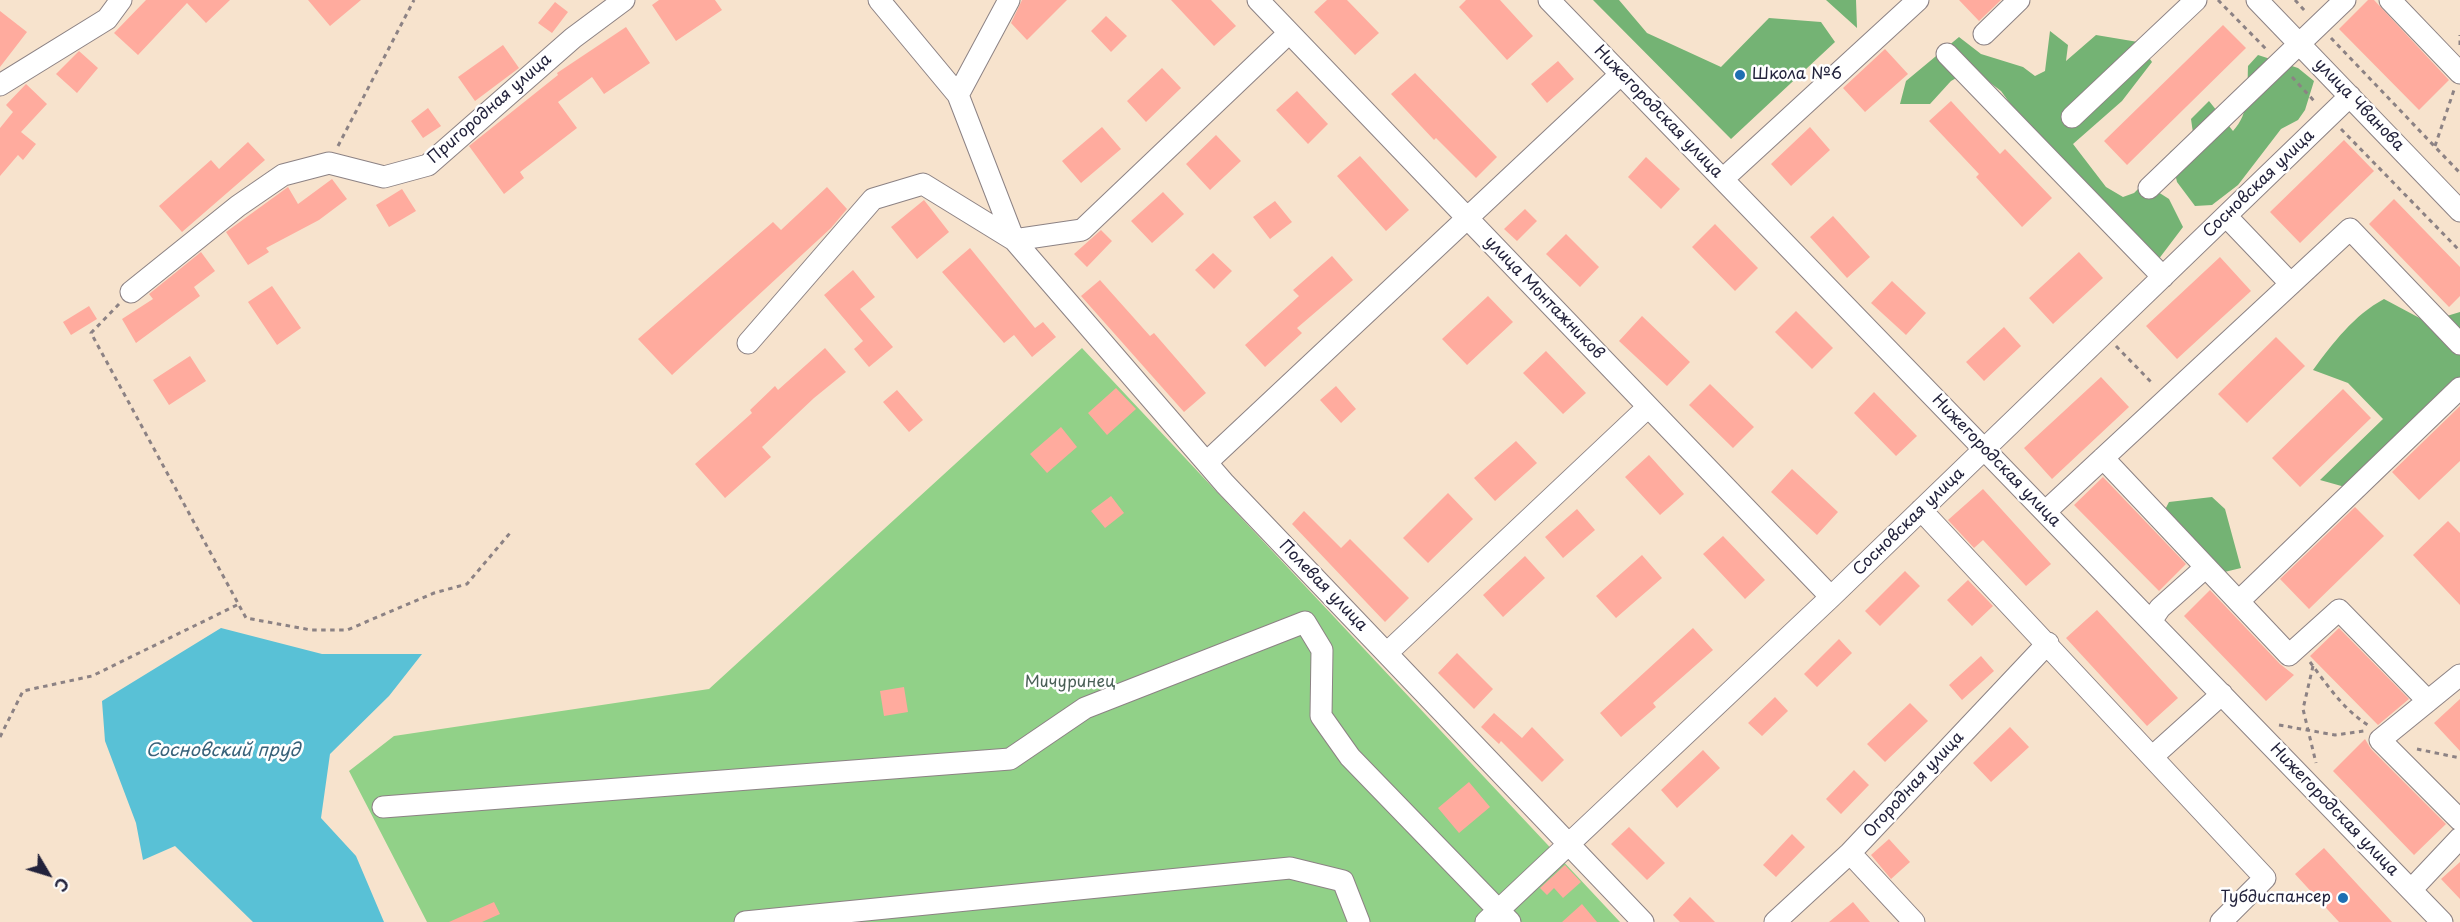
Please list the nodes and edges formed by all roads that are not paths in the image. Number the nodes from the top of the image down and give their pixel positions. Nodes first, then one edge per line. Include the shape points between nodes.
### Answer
1 (121, 0) edge
2 (624, 0) edge
3 (879, 0) edge
4 (1009, 0) edge
5 (1258, 0) edge
6 (1549, 0) edge
7 (1918, 0) edge
8 (2019, 0) edge
9 (2196, 0) edge
10 (2257, 0) edge
11 (2345, 0) edge
12 (2390, 0) edge
13 (1289, 33) junction
14 (1984, 34) dead end
15 (2299, 43) junction
16 (1947, 54) dead end
17 (2460, 73) edge
18 (1621, 74) junction
19 (0, 85) edge
20 (958, 95) junction
21 (2350, 96) junction
22 (2072, 117) dead end
23 (1723, 179) junction
24 (2149, 188) dead end
25 (2460, 211) edge
26 (2226, 216) junction
27 (1469, 219) junction
28 (1014, 240) junction
29 (2163, 277) junction
30 (2291, 284) junction
31 (131, 292) road end
32 (748, 343) dead end
33 (2460, 344) edge
34 (2460, 388) edge
35 (1648, 407) junction
36 (1985, 449) junction
37 (2103, 458) junction
38 (1207, 462) junction
39 (1921, 510) junction
40 (2045, 512) junction
41 (2206, 567) junction
42 (1831, 597) junction
43 (2239, 602) junction
44 (2151, 621) junction
45 (2048, 643) junction
46 (1387, 653) junction
47 (2460, 675) edge
48 (2222, 694) junction
49 (2428, 701) junction
50 (2152, 757) junction
51 (383, 807) dead end
52 (2460, 820) edge
53 (2460, 838) edge
54 (1569, 845) junction
55 (1850, 853) junction
56 (2411, 890) junction
57 (1498, 918) edge
58 (745, 922) edge
59 (1359, 922) edge
60 (1643, 922) edge
61 (1775, 922) edge
62 (1914, 922) edge
63 (2221, 922) edge
64 (2442, 922) edge

1 - 19 street via 107,19
2 - 31 street, Пригородная улица via 573,39 428,165 384,177 329,163 283,175
3 - 20 street
4 - 20 street
5 - 13 street, улица Монтажников
6 - 18 street, Нижегородская улица
7 - 23 street
8 - 14 street
9 - 22 street
10 - 15 street, улица Чванова
11 - 15 street
12 - 17 street
13 - 27 street, улица Монтажников
13 - 28 street via 1082,230
15 - 21 street, улица Чванова
15 - 24 street
16 - 29 street
18 - 23 street, Нижегородская улица
18 - 27 street
20 - 28 street
21 - 25 street, улица Чванова
21 - 26 street, Сосновская улица
23 - 36 street, Нижегородская улица
26 - 29 street, Сосновская улица
26 - 30 street
27 - 35 street, улица Монтажников
27 - 38 street
28 - 32 street via 922,184 873,199
28 - 38 street, Полевая улица
29 - 36 street, Сосновская улица
30 - 33 street via 2350,229
30 - 37 street
34 - 43 street
35 - 42 street, улица Монтажников
35 - 46 street
36 - 39 street, Сосновская улица
36 - 40 street, Нижегородская улица
37 - 40 street
37 - 41 street
38 - 46 street, Полевая улица
39 - 42 street, Сосновская улица
39 - 45 street
40 - 44 street, Нижегородская улица
41 - 43 street
41 - 44 street
42 - 54 street, Сосновская улица
43 - 49 street via 2289,655 2339,610
44 - 48 street, Нижегородская улица
45 - 50 street
45 - 55 street, Огородная улица
46 - 54 street, Полевая улица
47 - 49 street
48 - 50 street
48 - 56 street, Нижегородская улица
49 - 52 street via 2380,740
50 - 63 street via 2265,878
51 - 57 street via 1010,759 1085,708 1305,622 1322,650 1321,717 1350,757
53 - 56 street
54 - 57 street, Сосновская улица
54 - 60 street, Полевая улица
55 - 61 street, Огородная улица
55 - 62 street
56 - 64 street, Нижегородская улица
58 - 59 street via 1290,868 1343,881

